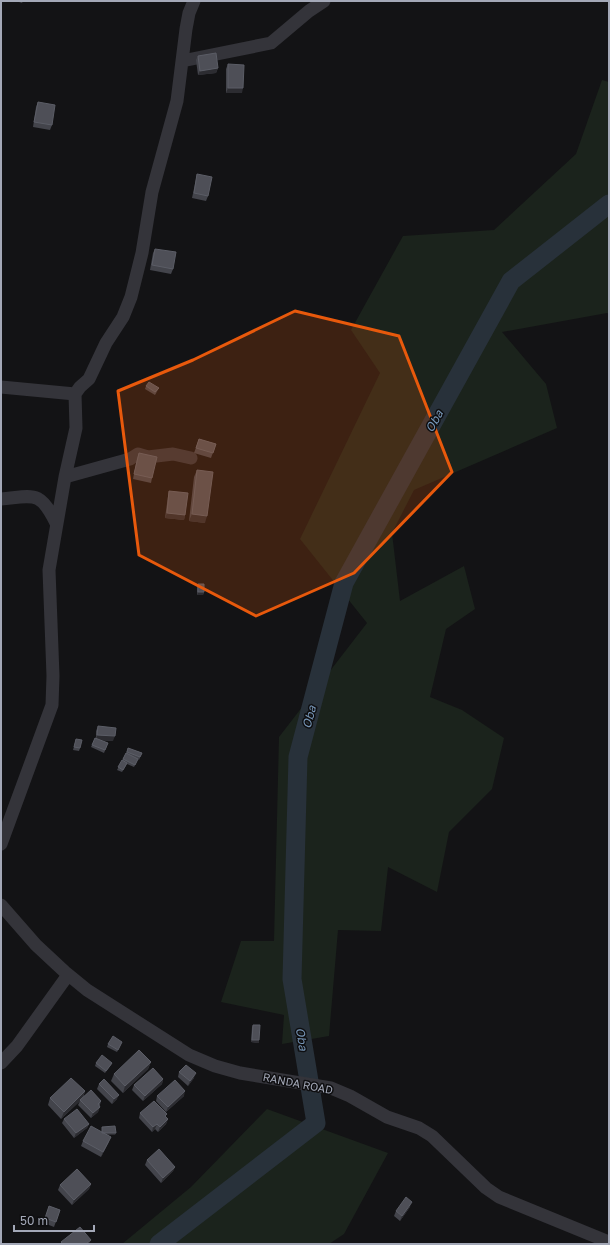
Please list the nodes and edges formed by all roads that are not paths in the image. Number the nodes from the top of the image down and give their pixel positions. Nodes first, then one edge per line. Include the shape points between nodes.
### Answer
1 (194, 1) edge
2 (324, 1) edge
3 (182, 61) junction
4 (1, 387) edge
5 (76, 394) junction
6 (191, 458) dead end
7 (65, 477) junction
8 (1, 499) edge
9 (56, 523) junction
10 (1, 844) edge
11 (1, 905) edge
12 (68, 975) junction
13 (1, 1063) edge
14 (609, 1242) edge

1 - 3 street via 189,13
2 - 3 street via 308,11 272,43
3 - 5 street via 177,101 155,179 142,253 131,297 123,318 106,343 90,379
4 - 5 street
5 - 7 street via 76,428
6 - 7 street via 173,454 148,457 138,454 130,459
7 - 9 street
8 - 9 street via 31,496 41,499
9 - 10 street via 48,570 52,705
11 - 12 street, RANDA ROAD via 36,945
12 - 13 street via 17,1046
12 - 14 street, RANDA ROAD via 87,990 189,1055 240,1073 338,1090 387,1117 419,1128 432,1136 486,1188 499,1197

